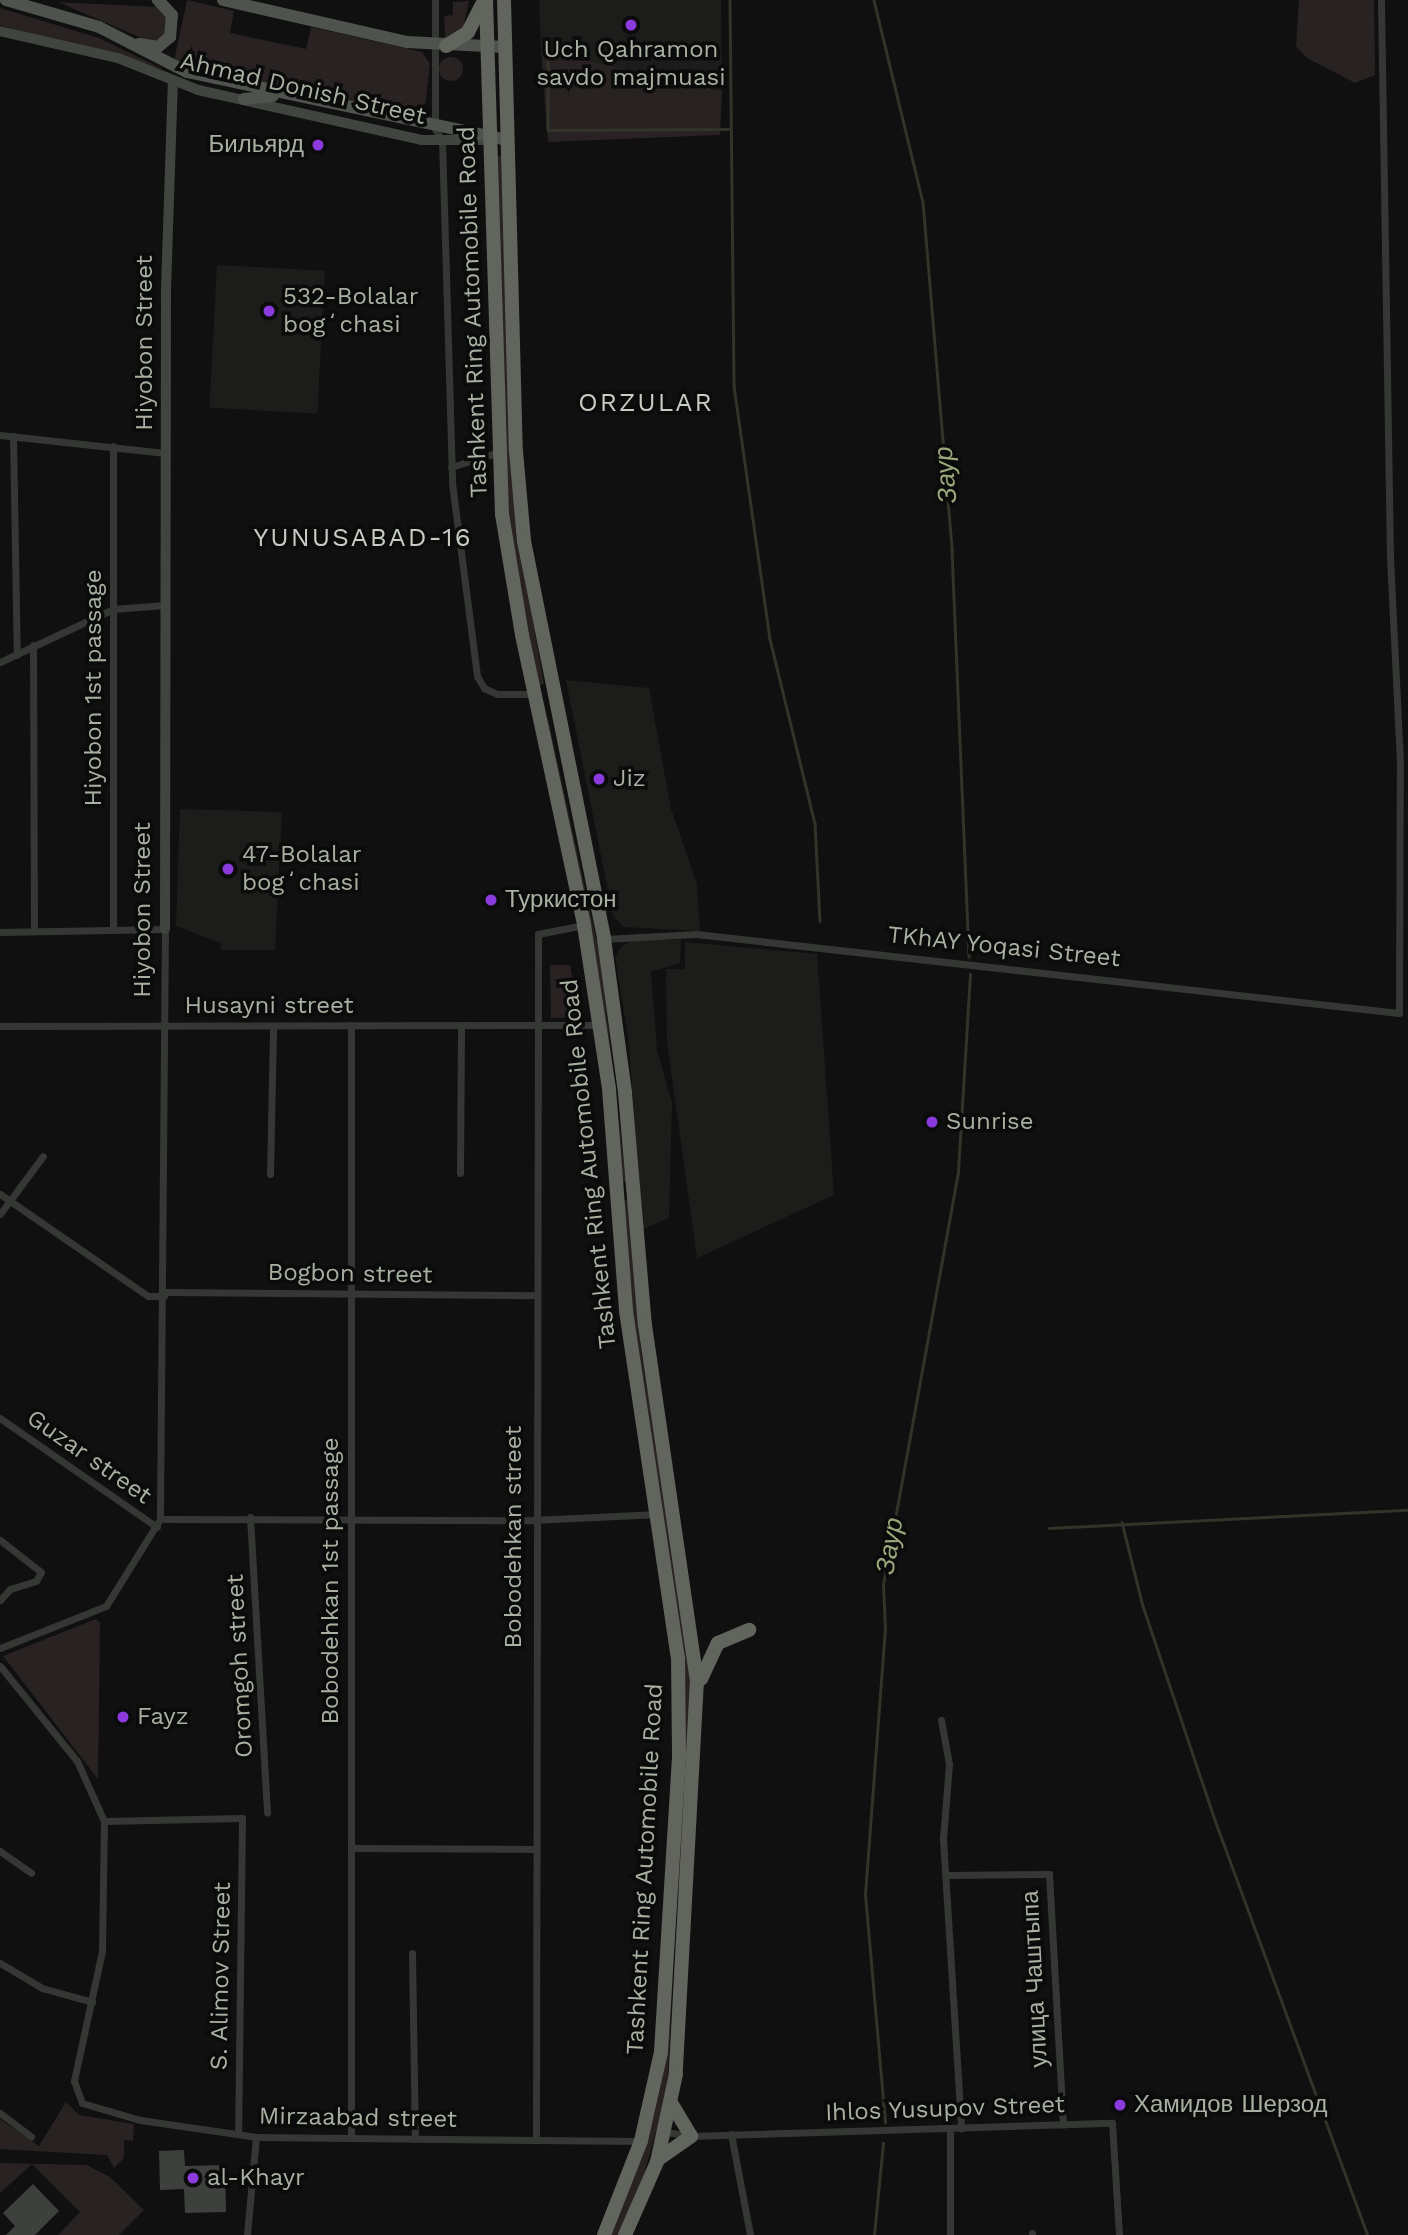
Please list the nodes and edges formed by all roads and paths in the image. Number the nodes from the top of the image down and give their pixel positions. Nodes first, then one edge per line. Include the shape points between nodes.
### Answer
1 (6, 0) edge
2 (158, 0) edge
3 (223, 0) edge
4 (435, 0) edge
5 (484, 0) edge
6 (505, 0) edge
7 (1381, 0) edge
8 (0, 31) edge
9 (139, 44) junction
10 (440, 46) junction
11 (487, 47) junction
12 (506, 47) junction
13 (173, 83) junction
14 (284, 95) junction
15 (244, 99) junction
16 (437, 136) junction
17 (490, 141) junction
18 (508, 141) junction
19 (0, 435) edge
20 (13, 436) junction
21 (113, 446) junction
22 (499, 452) junction
23 (165, 453) junction
24 (452, 467) junction
25 (165, 605) junction
26 (113, 609) junction
27 (33, 645) junction
28 (17, 656) junction
29 (0, 662) edge
30 (552, 691) junction
31 (535, 694) junction
32 (584, 925) junction
33 (165, 929) junction
34 (113, 930) junction
35 (34, 931) junction
36 (0, 932) edge
37 (604, 939) junction
38 (351, 1025) junction
39 (461, 1025) junction
40 (538, 1025) junction
41 (599, 1025) junction
42 (0, 1026) edge
43 (164, 1026) junction
44 (273, 1026) junction
45 (43, 1156) dead end
46 (460, 1173) dead end
47 (271, 1174) dead end
48 (635, 1187) junction
49 (617, 1188) junction
50 (0, 1194) edge
51 (10, 1201) junction
52 (0, 1214) edge
53 (349, 1293) junction
54 (164, 1294) junction
55 (536, 1295) junction
56 (0, 1418) edge
57 (658, 1514) junction
58 (250, 1517) junction
59 (350, 1518) junction
60 (533, 1520) junction
61 (158, 1523) junction
62 (0, 1540) edge
63 (0, 1600) edge
64 (749, 1630) dead end
65 (0, 1648) edge
66 (0, 1666) edge
67 (697, 1698) junction
68 (941, 1720) dead end
69 (267, 1813) dead end
70 (104, 1821) junction
71 (351, 1848) junction
72 (534, 1849) junction
73 (0, 1851) edge
74 (32, 1873) dead end
75 (946, 1875) junction
76 (671, 1902) junction
77 (688, 1903) junction
78 (412, 1953) dead end
79 (0, 1963) edge
80 (92, 2003) junction
81 (671, 2103) junction
82 (0, 2113) edge
83 (1063, 2125) junction
84 (950, 2128) junction
85 (961, 2128) junction
86 (666, 2132) junction
87 (238, 2134) junction
88 (731, 2134) junction
89 (32, 2136) dead end
90 (691, 2136) junction
91 (256, 2137) junction
92 (351, 2138) junction
93 (415, 2139) junction
94 (536, 2140) junction
95 (641, 2141) junction
96 (657, 2162) junction
97 (247, 2235) edge
98 (604, 2235) edge
99 (625, 2235) edge
100 (750, 2235) edge
101 (950, 2235) edge
102 (1119, 2235) edge

1 - 9 main road, Ahmad Donish Street via 77,19
2 - 9 main road, Ahmad Donish Street via 172,15 170,37 158,47
3 - 10 main road
4 - 10 street
5 - 10 highway via 471,29
5 - 11 highway, Tashkent Ring Automobile Road
6 - 12 highway, Tashkent Ring Automobile Road
7 - 37 street, TKhAY Yoqasi Street via 1390,557 1400,762 1399,1013 696,934
8 - 13 street, Ahmad Donish Street via 118,58
9 - 14 main road, Ahmad Donish Street via 172,67
10 - 11 main road
10 - 16 street
11 - 12 main road
11 - 17 highway, Tashkent Ring Automobile Road
12 - 18 highway, Tashkent Ring Automobile Road
13 - 15 street, Ahmad Donish Street
13 - 23 street, Hiyobon Street
14 - 15 main road
14 - 16 main road, Ahmad Donish Street
15 - 16 street, Ahmad Donish Street
16 - 17 main road, Ahmad Donish Street
16 - 24 street
17 - 18 main road, Ahmad Donish Street
17 - 22 highway, Tashkent Ring Automobile Road
18 - 30 highway, Tashkent Ring Automobile Road via 518,481
19 - 20 street
20 - 21 street
20 - 28 street
21 - 23 street
21 - 26 street, Hiyobon 1st passage
22 - 24 street
22 - 31 highway, Tashkent Ring Automobile Road via 506,544
23 - 25 street, Hiyobon Street
24 - 31 street via 478,680 502,695
25 - 26 street
25 - 33 street, Hiyobon Street
26 - 27 street
26 - 34 street, Hiyobon 1st passage
27 - 28 street
27 - 35 street
28 - 29 street
30 - 31 highway
30 - 37 highway, Tashkent Ring Automobile Road
31 - 32 highway, Tashkent Ring Automobile Road
32 - 40 street, Bobodehkan street via 538,934
32 - 41 highway, Tashkent Ring Automobile Road
33 - 34 street
33 - 43 street, Hiyobon Street
34 - 35 street
35 - 36 street
37 - 48 highway, Tashkent Ring Automobile Road
38 - 39 street, Husayni street
38 - 44 street, Husayni street
38 - 53 street, Bobodehkan 1st passage
39 - 40 street, Husayni street
39 - 46 street
40 - 41 street, Husayni street
40 - 55 street, Bobodehkan street
41 - 49 highway, Tashkent Ring Automobile Road
42 - 43 street, Husayni street
43 - 44 street, Husayni street
43 - 54 street, Hiyobon Street
44 - 47 street
45 - 51 street
48 - 49 highway
48 - 67 highway, Tashkent Ring Automobile Road via 645,1325 692,1625
49 - 57 highway, Tashkent Ring Automobile Road via 626,1311
50 - 51 street, Bogbon street
51 - 52 street
51 - 54 street, Bogbon street via 148,1296
53 - 54 street, Bogbon street
53 - 55 street, Bogbon street
53 - 59 street, Bobodehkan 1st passage
54 - 61 street, Hiyobon Street
55 - 60 street, Bobodehkan street
56 - 61 street, Guzar street
57 - 60 street, Guzar street
57 - 76 highway, Tashkent Ring Automobile Road via 674,1609 680,1708
58 - 59 street, Guzar street
58 - 61 street, Guzar street
58 - 69 street, Oromgoh street
59 - 60 street, Guzar street
59 - 71 street, Bobodehkan 1st passage
60 - 72 street, Bobodehkan street
61 - 65 street via 106,1606
62 - 63 street via 41,1572 36,1581 9,1589
64 - 67 highway via 729,1635 713,1648
66 - 70 street via 83,1770
67 - 77 highway, Tashkent Ring Automobile Road
68 - 75 street via 950,1764
70 - 80 street via 106,1903
70 - 87 street, S. Alimov Street via 242,1818
71 - 72 street
71 - 92 street, Bobodehkan 1st passage
72 - 94 street, Bobodehkan street
73 - 74 street
75 - 83 street, улица Чаштыпа via 1049,1874
75 - 85 street
76 - 77 highway
76 - 95 highway, Tashkent Ring Automobile Road via 660,2052
77 - 81 highway, Tashkent Ring Automobile Road
78 - 93 street
79 - 80 street via 42,1988
80 - 87 street, Mirzaabad street via 74,2081 78,2099 94,2109 140,2120
81 - 86 highway, Tashkent Ring Automobile Road
81 - 90 highway
82 - 89 street
83 - 85 street, Ihlos Yusupov Street
83 - 102 street, Ihlos Yusupov Street via 1112,2123 1116,2128
84 - 85 street, Ihlos Yusupov Street
84 - 88 street, Ihlos Yusupov Street
84 - 101 street
86 - 90 street, Ihlos Yusupov Street
86 - 96 highway, Tashkent Ring Automobile Road
87 - 91 street, Mirzaabad street
88 - 90 street, Ihlos Yusupov Street
88 - 100 street
90 - 96 highway
91 - 92 street, Mirzaabad street
91 - 97 street
92 - 93 street, Mirzaabad street
93 - 94 street, Mirzaabad street
94 - 95 street, Mirzaabad street
95 - 98 highway, Tashkent Ring Automobile Road
96 - 99 highway, Tashkent Ring Automobile Road

